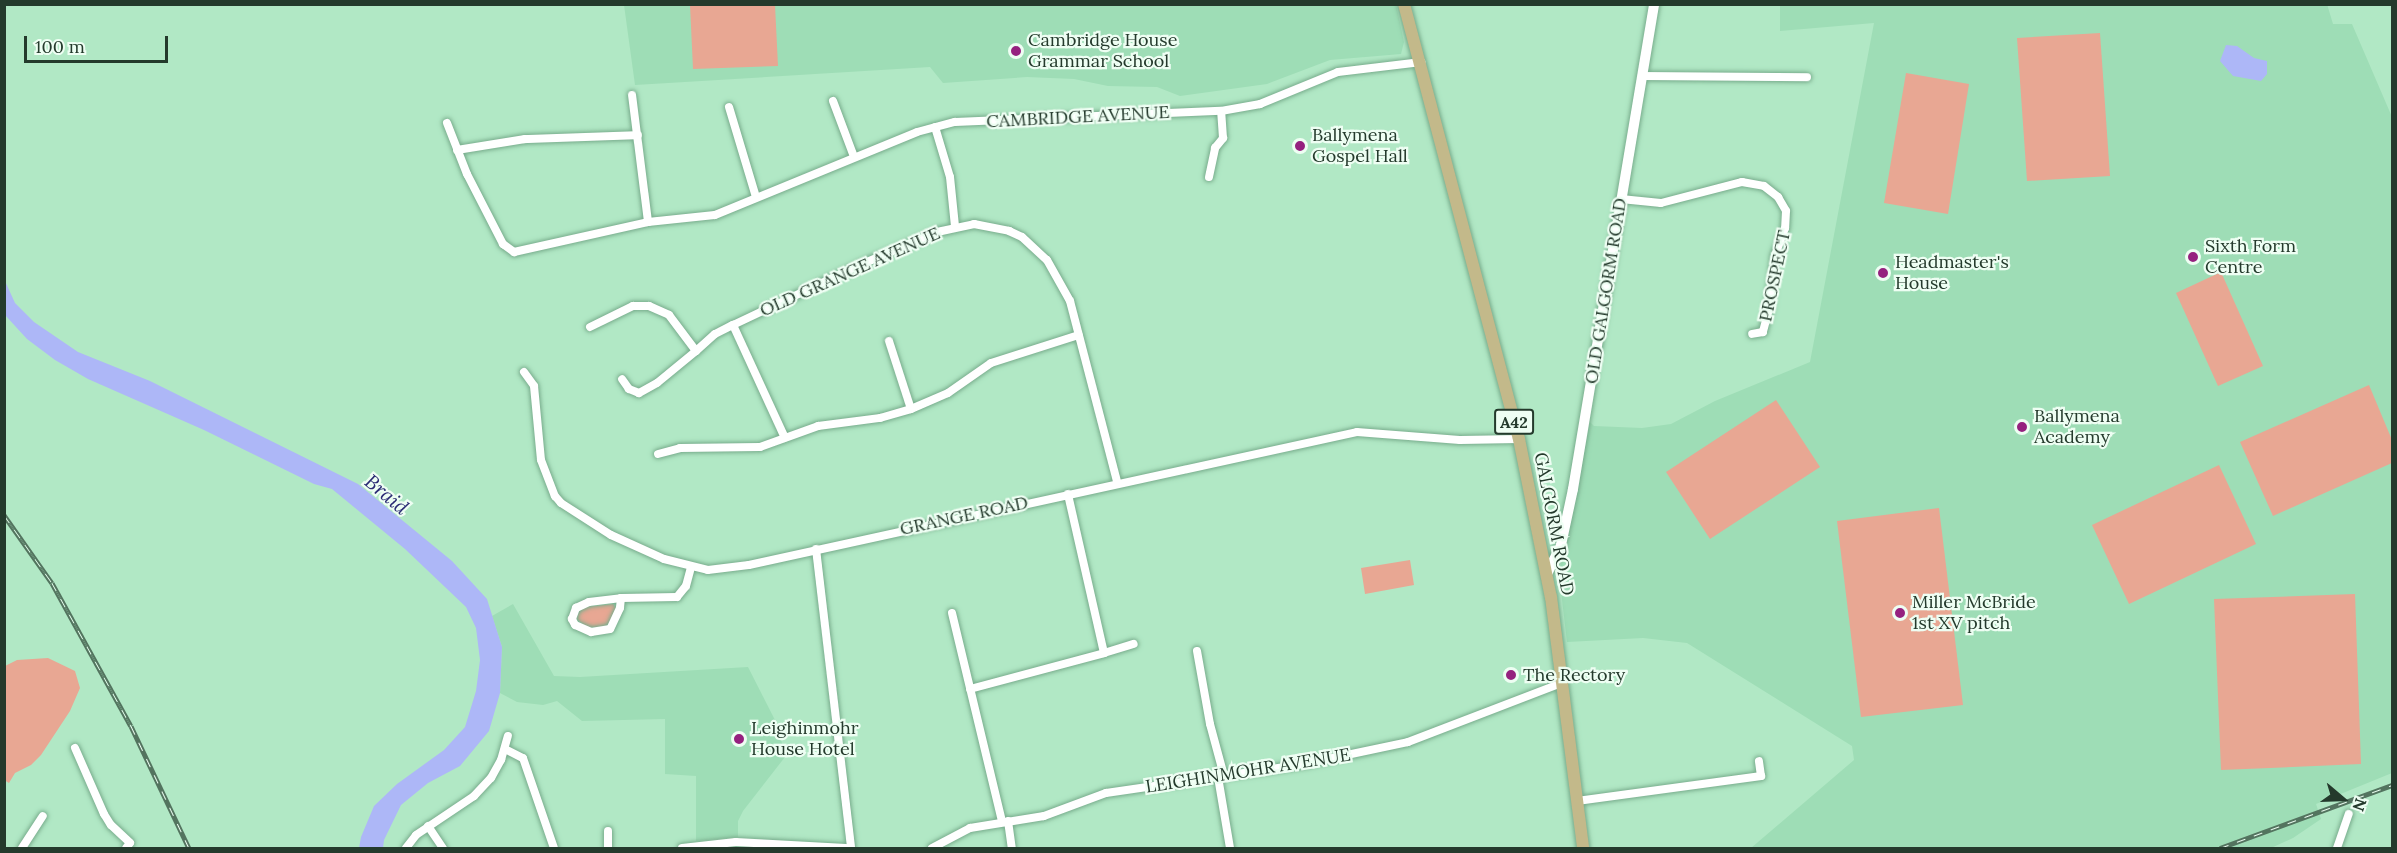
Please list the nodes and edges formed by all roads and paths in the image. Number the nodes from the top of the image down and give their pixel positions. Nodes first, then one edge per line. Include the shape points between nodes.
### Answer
1 (1404, 4) edge
2 (1654, 4) edge
3 (1421, 62) junction
4 (1644, 76) junction
5 (1807, 77) dead end
6 (632, 95) dead end
7 (833, 101) dead end
8 (729, 107) dead end
9 (1221, 111) junction
10 (447, 123) dead end
11 (935, 127) junction
12 (638, 135) junction
13 (457, 150) junction
14 (854, 157) junction
15 (1209, 177) dead end
16 (756, 196) junction
17 (1621, 199) junction
18 (648, 222) junction
19 (955, 226) junction
20 (733, 325) junction
21 (590, 327) dead end
22 (1752, 334) dead end
23 (1079, 335) junction
24 (889, 341) dead end
25 (696, 351) junction
26 (524, 372) dead end
27 (622, 379) dead end
28 (912, 409) junction
29 (785, 438) junction
30 (1519, 439) junction
31 (658, 454) dead end
32 (1117, 482) junction
33 (1068, 494) junction
34 (816, 549) junction
35 (691, 567) junction
36 (1547, 574) junction
37 (621, 598) junction
38 (951, 613) dead end
39 (1134, 644) dead end
40 (1197, 651) dead end
41 (1104, 653) junction
42 (1562, 683) junction
43 (970, 689) junction
44 (508, 736) dead end
45 (75, 748) dead end
46 (505, 748) junction
47 (1759, 761) dead end
48 (1221, 776) junction
49 (1577, 801) junction
50 (2349, 814) dead end
51 (43, 816) dead end
52 (1005, 821) junction
53 (428, 826) junction
54 (608, 831) dead end
55 (128, 846) edge
56 (814, 847) edge
57 (22, 849) edge
58 (406, 849) edge
59 (442, 849) edge
60 (554, 849) edge
61 (608, 849) edge
62 (682, 849) edge
63 (846, 849) edge
64 (851, 849) edge
65 (932, 849) edge
66 (1012, 849) edge
67 (1230, 849) edge
68 (1583, 849) edge
69 (2337, 849) edge

1 - 3 main road, GALGORM ROAD / A42
2 - 4 street, OLD GALGORM ROAD
3 - 9 street, CAMBRIDGE AVENUE via 1338,72 1260,104
3 - 30 main road, GALGORM ROAD / A42
4 - 5 street
4 - 17 street, OLD GALGORM ROAD
6 - 12 street
7 - 14 street
8 - 16 street
9 - 11 street, CAMBRIDGE AVENUE via 955,122
9 - 15 street via 1223,138 1215,148
10 - 13 street, CAMBRIDGE AVENUE
11 - 14 street, CAMBRIDGE AVENUE
11 - 19 street via 950,177
12 - 13 street via 525,139
12 - 18 street
13 - 18 street, CAMBRIDGE AVENUE via 503,244 514,252
14 - 16 street, CAMBRIDGE AVENUE
16 - 18 street, CAMBRIDGE AVENUE via 716,215
17 - 22 street, PROSPECT via 1661,203 1742,182 1764,186 1778,197 1786,211 1785,228 1775,256 1763,332
17 - 36 street, OLD GALGORM ROAD via 1573,489 1561,545
19 - 20 street, OLD GRANGE AVENUE via 879,256
19 - 23 street, OLD GRANGE AVENUE via 992,226 1022,237 1034,247 1058,276
20 - 25 street, OLD GRANGE AVENUE
20 - 29 street
21 - 25 street via 633,306 649,306 669,315
23 - 28 street via 991,363 948,393
23 - 32 street, OLD GRANGE AVENUE
24 - 28 street
25 - 27 street, OLD GRANGE AVENUE via 639,393 629,389
26 - 35 street, GRANGE ROAD via 534,386 541,460 555,496 565,507 611,535
28 - 29 street via 880,418 818,426
29 - 31 street via 751,448 680,448
30 - 32 street, GRANGE ROAD via 1460,440 1357,432
30 - 36 main road, GALGORM ROAD / A42
32 - 33 street, GRANGE ROAD
33 - 34 street, GRANGE ROAD
33 - 41 street
34 - 35 street, GRANGE ROAD via 723,569
34 - 64 street
35 - 37 street via 686,586 677,597
36 - 42 main road, GALGORM ROAD / A42
37 - 37 street via 581,604 573,613 575,625 591,632 610,629
38 - 43 street
39 - 41 street
40 - 48 street
41 - 43 street
42 - 48 street, LEIGHINMOHR AVENUE via 1408,742 1351,756
42 - 49 main road, GALGORM ROAD / A42
43 - 52 street
44 - 46 street
45 - 55 street via 104,814
46 - 53 street via 491,778 474,796
46 - 60 street via 523,758
47 - 49 street via 1761,776
48 - 52 street, LEIGHINMOHR AVENUE via 1106,793 1044,816
48 - 67 street
49 - 68 main road, GALGORM ROAD / A42
50 - 69 street
51 - 57 street
52 - 65 street, LEIGHINMOHR AVENUE via 970,828
52 - 66 street
53 - 58 street
53 - 59 street
54 - 61 street
56 - 62 street via 736,842
56 - 63 street

